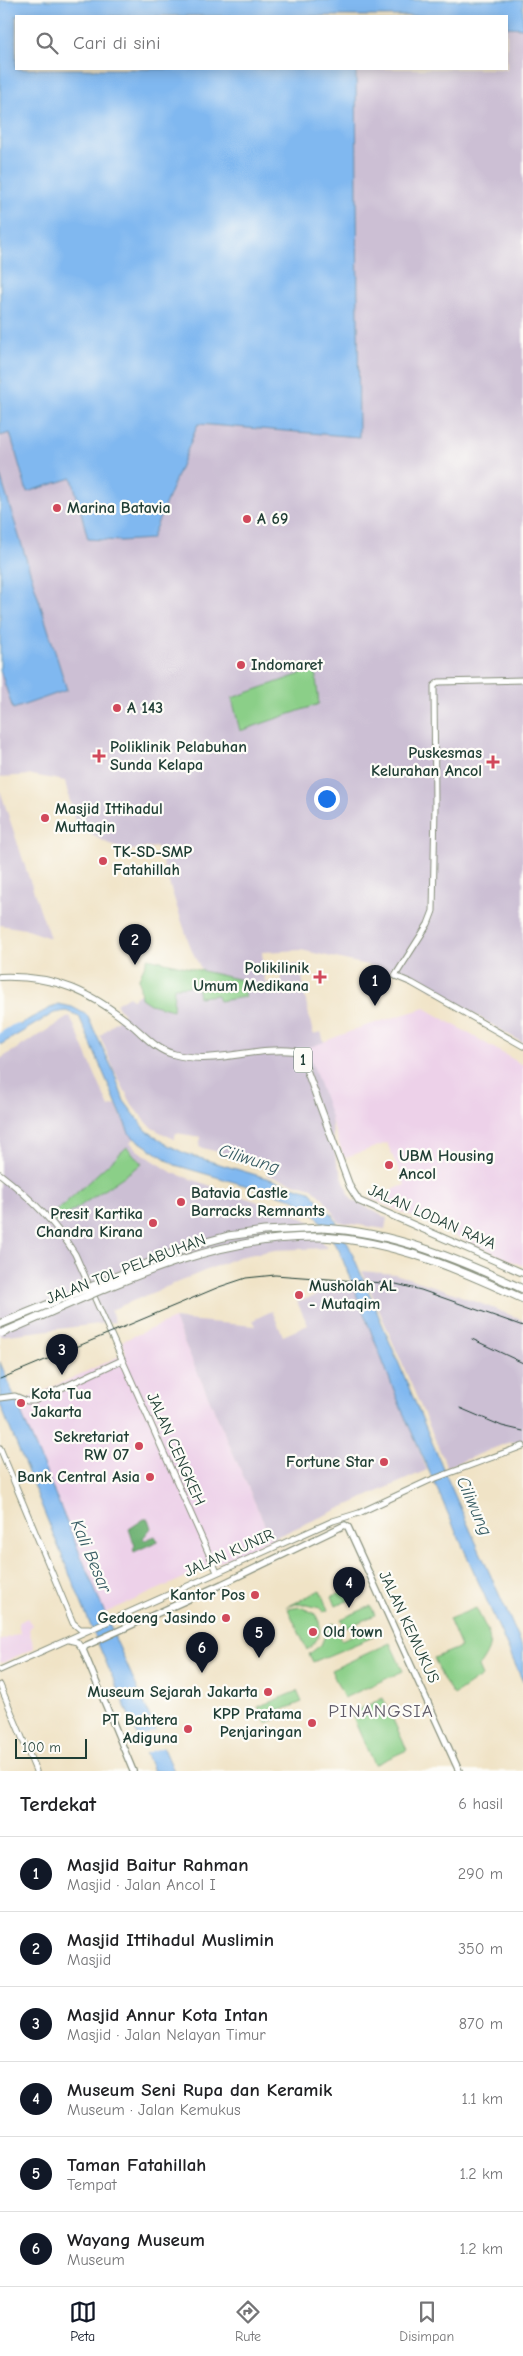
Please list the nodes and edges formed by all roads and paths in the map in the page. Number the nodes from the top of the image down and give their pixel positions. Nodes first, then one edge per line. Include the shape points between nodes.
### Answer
1 (523, 680) edge
2 (0, 977) edge
3 (523, 1046) edge
4 (0, 1174) edge
5 (523, 1273) edge
6 (523, 1289) edge
7 (523, 1299) edge
8 (0, 1324) edge
9 (0, 1333) edge
10 (122, 1360) junction
11 (0, 1398) edge
12 (523, 1446) edge
13 (0, 1448) edge
14 (403, 1492) junction
15 (345, 1525) joint
16 (217, 1572) junction
17 (111, 1621) junction
18 (73, 1623) junction
19 (89, 1629) junction
20 (66, 1640) junction
21 (83, 1650) junction
22 (0, 1670) edge
23 (0, 1685) edge
24 (36, 1771) edge
25 (133, 1771) edge
26 (459, 1771) edge

1 - 3 street via 436,683 434,686 433,911 394,976
2 - 5 highway, JALAN LODAN RAYA / 1 via 54,982 81,991 102,1002 157,1047 174,1054 198,1059 295,1050 304,1062 347,1180 359,1201
4 - 10 street, JALAN CENGKEH via 32,1200 63,1235 87,1277
6 - 8 highway, JALAN TOL PELABUHAN, bridge via 453,1258 397,1239 345,1229 286,1229 228,1236 188,1247
7 - 9 highway, JALAN TOL PELABUHAN, bridge via 459,1270 406,1251 346,1239 285,1238 206,1252
10 - 11 street via 34,1401 15,1396
10 - 16 street, JALAN CENGKEH
12 - 14 street, JALAN KUNIR
13 - 18 street
14 - 16 street, JALAN KUNIR via 335,1518
14 - 17 street, JALAN KUNIR
15 - 21 main road, JALAN KUNIR via 94,1641
15 - 26 main road, JALAN KEMUKUS
16 - 17 street, JALAN KUNIR
17 - 19 street
18 - 19 street
18 - 20 street via 71,1635
19 - 20 street
20 - 21 street via 77,1642
20 - 22 street
21 - 25 main road
23 - 24 street

